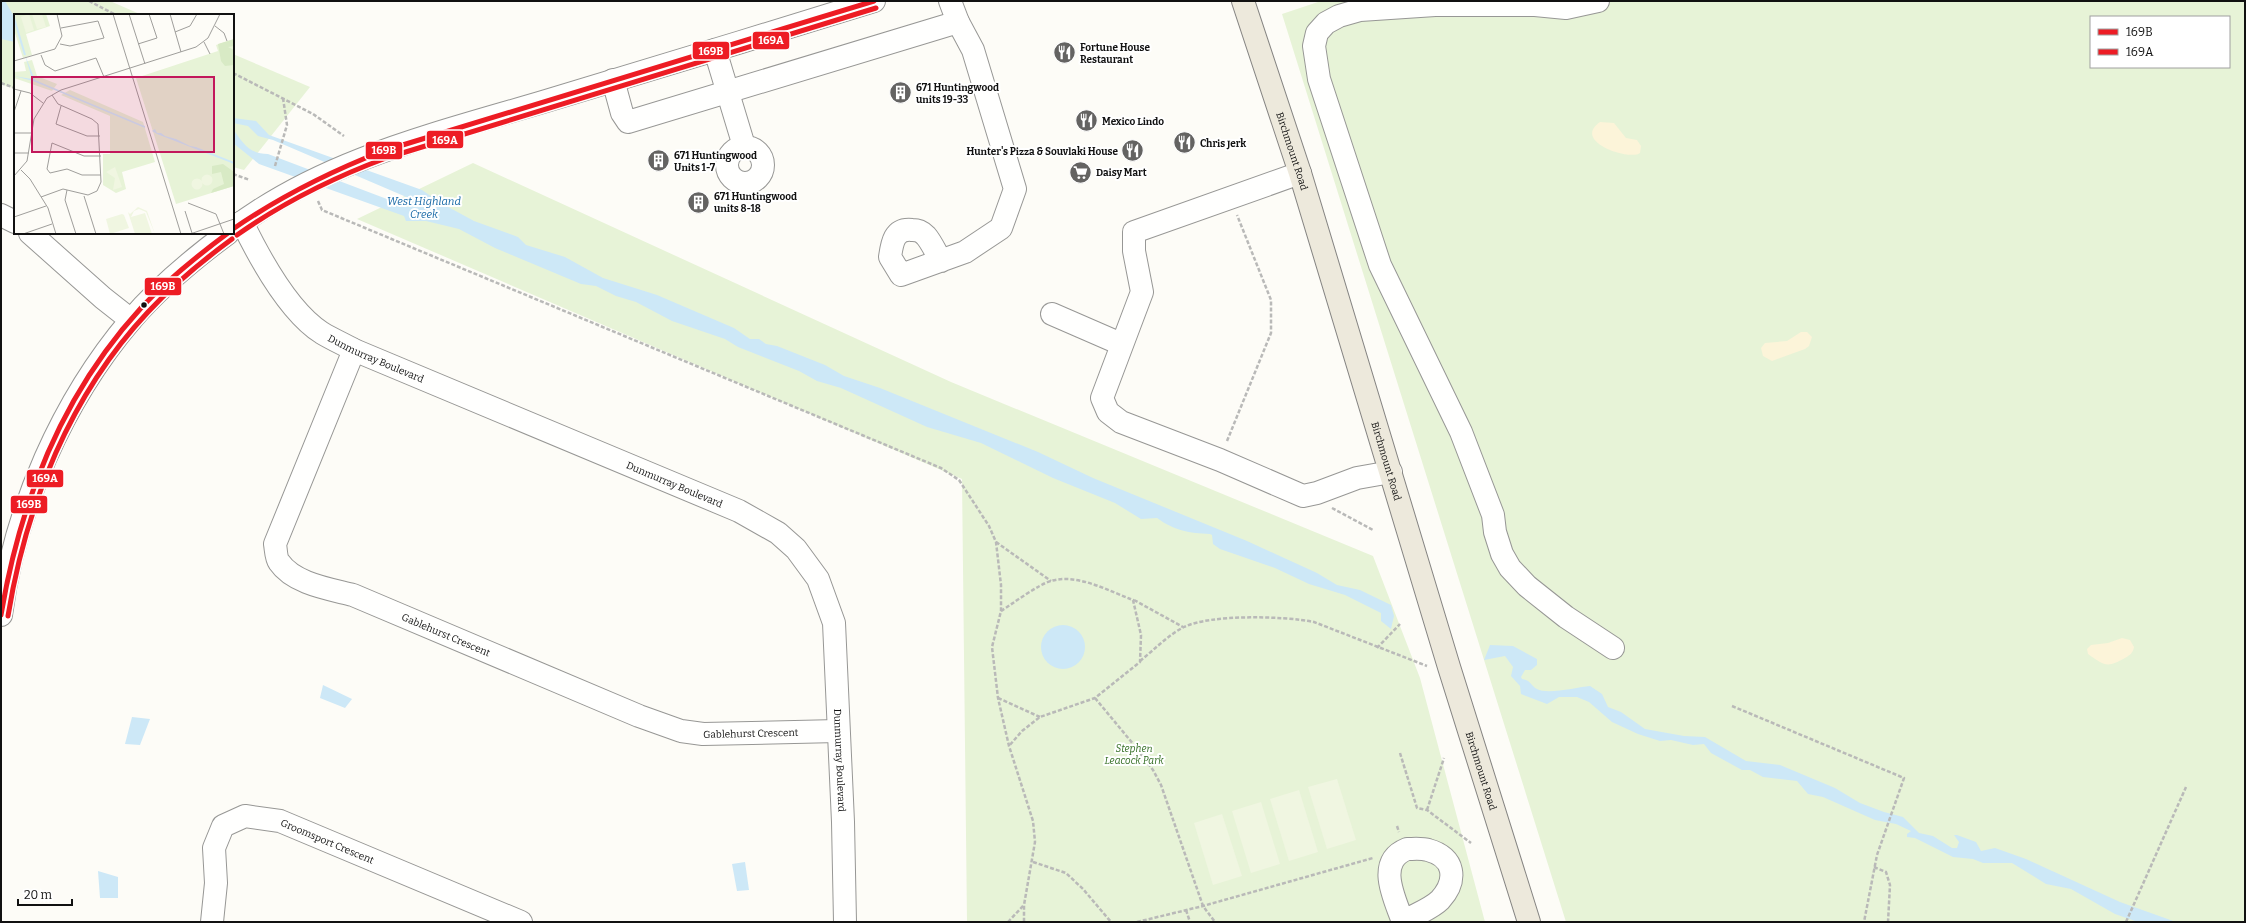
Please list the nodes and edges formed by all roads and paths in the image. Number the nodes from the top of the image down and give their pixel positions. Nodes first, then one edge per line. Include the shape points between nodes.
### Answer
1 (88, 1) edge
2 (874, 1) edge
3 (950, 1) edge
4 (1243, 1) edge
5 (1598, 1) edge
6 (114, 14) edge
7 (958, 22) junction
8 (715, 50) junction
9 (234, 73) edge
10 (613, 80) junction
11 (1, 83) edge
12 (14, 88) edge
13 (729, 92) junction
14 (283, 97) junction
15 (344, 136) dead end
16 (744, 146) dead end
17 (275, 166) dead end
18 (1300, 173) junction
19 (234, 174) edge
20 (250, 180) dead end
21 (308, 182) junction
22 (1230, 198) junction
23 (1, 215) edge
24 (14, 222) edge
25 (234, 228) edge
26 (31, 234) edge
27 (226, 234) edge
28 (941, 261) dead end
29 (1052, 314) dead end
30 (131, 320) junction
31 (1121, 344) junction
32 (354, 350) junction
33 (1220, 460) junction
34 (1391, 472) junction
35 (1317, 493) junction
36 (1373, 530) dead end
37 (996, 542) junction
38 (1051, 581) junction
39 (1133, 600) junction
40 (1001, 611) junction
41 (1, 615) edge
42 (1400, 624) dead end
43 (1183, 627) junction
44 (1377, 648) junction
45 (1613, 648) dead end
46 (1140, 662) junction
47 (1450, 672) junction
48 (998, 698) junction
49 (1095, 698) junction
50 (1732, 706) dead end
51 (1040, 717) junction
52 (838, 731) junction
53 (1009, 746) junction
54 (1400, 753) dead end
55 (1444, 758) dead end
56 (2186, 787) dead end
57 (1427, 810) junction
58 (1471, 843) dead end
59 (1401, 852) junction
60 (1033, 862) junction
61 (1874, 867) junction
62 (1024, 905) junction
63 (1203, 906) junction
64 (1186, 910) junction
65 (212, 922) edge
66 (521, 922) edge
67 (845, 922) edge
68 (1008, 922) edge
69 (1024, 922) edge
70 (1111, 922) edge
71 (1137, 922) edge
72 (1190, 922) edge
73 (1215, 922) edge
74 (1403, 922) edge
75 (1529, 922) edge
76 (1864, 922) edge
77 (1888, 922) edge
78 (2126, 922) edge

1 - 6 path
2 - 8 street
3 - 7 street
4 - 18 main road, Birchmount Road
5 - 45 street via 1566,8 1442,5 1360,10 1326,23 1318,33 1314,46 1319,79 1380,265 1461,432 1492,515 1502,554 1510,568 1527,586 1566,617
7 - 13 street
7 - 28 street via 973,50 1015,189 1001,228 965,252
8 - 10 street
8 - 13 street
9 - 14 path
10 - 13 street via 622,113 628,122
10 - 21 street via 357,161
11 - 12 path
13 - 16 street
14 - 15 path
14 - 17 path via 287,125
18 - 22 street
18 - 34 main road, Birchmount Road
19 - 20 path
21 - 25 street
21 - 37 path via 322,210 941,468 959,480 989,526
22 - 31 street via 1134,232 1134,251 1142,292
22 - 33 path via 1271,300 1271,333
23 - 24 street
25 - 32 street, Dunmurray Boulevard via 256,251 308,322 321,333
26 - 30 street
27 - 30 street via 187,264
29 - 31 street
30 - 41 street via 85,382 53,444 22,514
31 - 33 street via 1102,398 1108,412 1121,422
32 - 52 street, Dunmurray Boulevard via 739,511 778,533 805,560 818,579 830,609 836,642
32 - 52 street, Gablehurst Crescent via 275,544 279,561 289,573 313,584 353,596 639,716 681,730 703,734
33 - 35 street via 1303,496
34 - 35 street via 1357,478
34 - 47 main road, Birchmount Road
35 - 36 path via 1323,503
37 - 38 path
37 - 40 path
38 - 39 path via 1090,583
38 - 40 path
39 - 43 path
39 - 46 path via 1141,635
40 - 48 path via 992,647
42 - 44 path
43 - 44 path via 1196,622 1229,618 1298,619 1314,622
43 - 46 path
44 - 47 path
46 - 49 path
47 - 75 main road, Birchmount Road
48 - 51 path
48 - 53 path
49 - 51 path
49 - 63 path via 1153,770
50 - 61 path via 1904,778
51 - 53 path via 1022,731
52 - 67 street, Dunmurray Boulevard
53 - 60 path via 1033,821
54 - 57 path via 1418,808
55 - 57 path
56 - 78 path
57 - 58 path
59 - 63 path
59 - 74 street via 1392,859 1389,867 1390,887
59 - 74 street via 1406,849 1427,849 1442,855 1450,865 1452,880 1439,901
60 - 62 path
60 - 70 path via 1066,873
61 - 76 path
61 - 77 path via 1886,872 1890,886
62 - 68 path
62 - 69 path
63 - 64 path
63 - 73 path
64 - 71 path
64 - 72 path
65 - 66 street, Groomsport Crescent via 216,883 214,848 217,837 223,826 245,816 280,821

